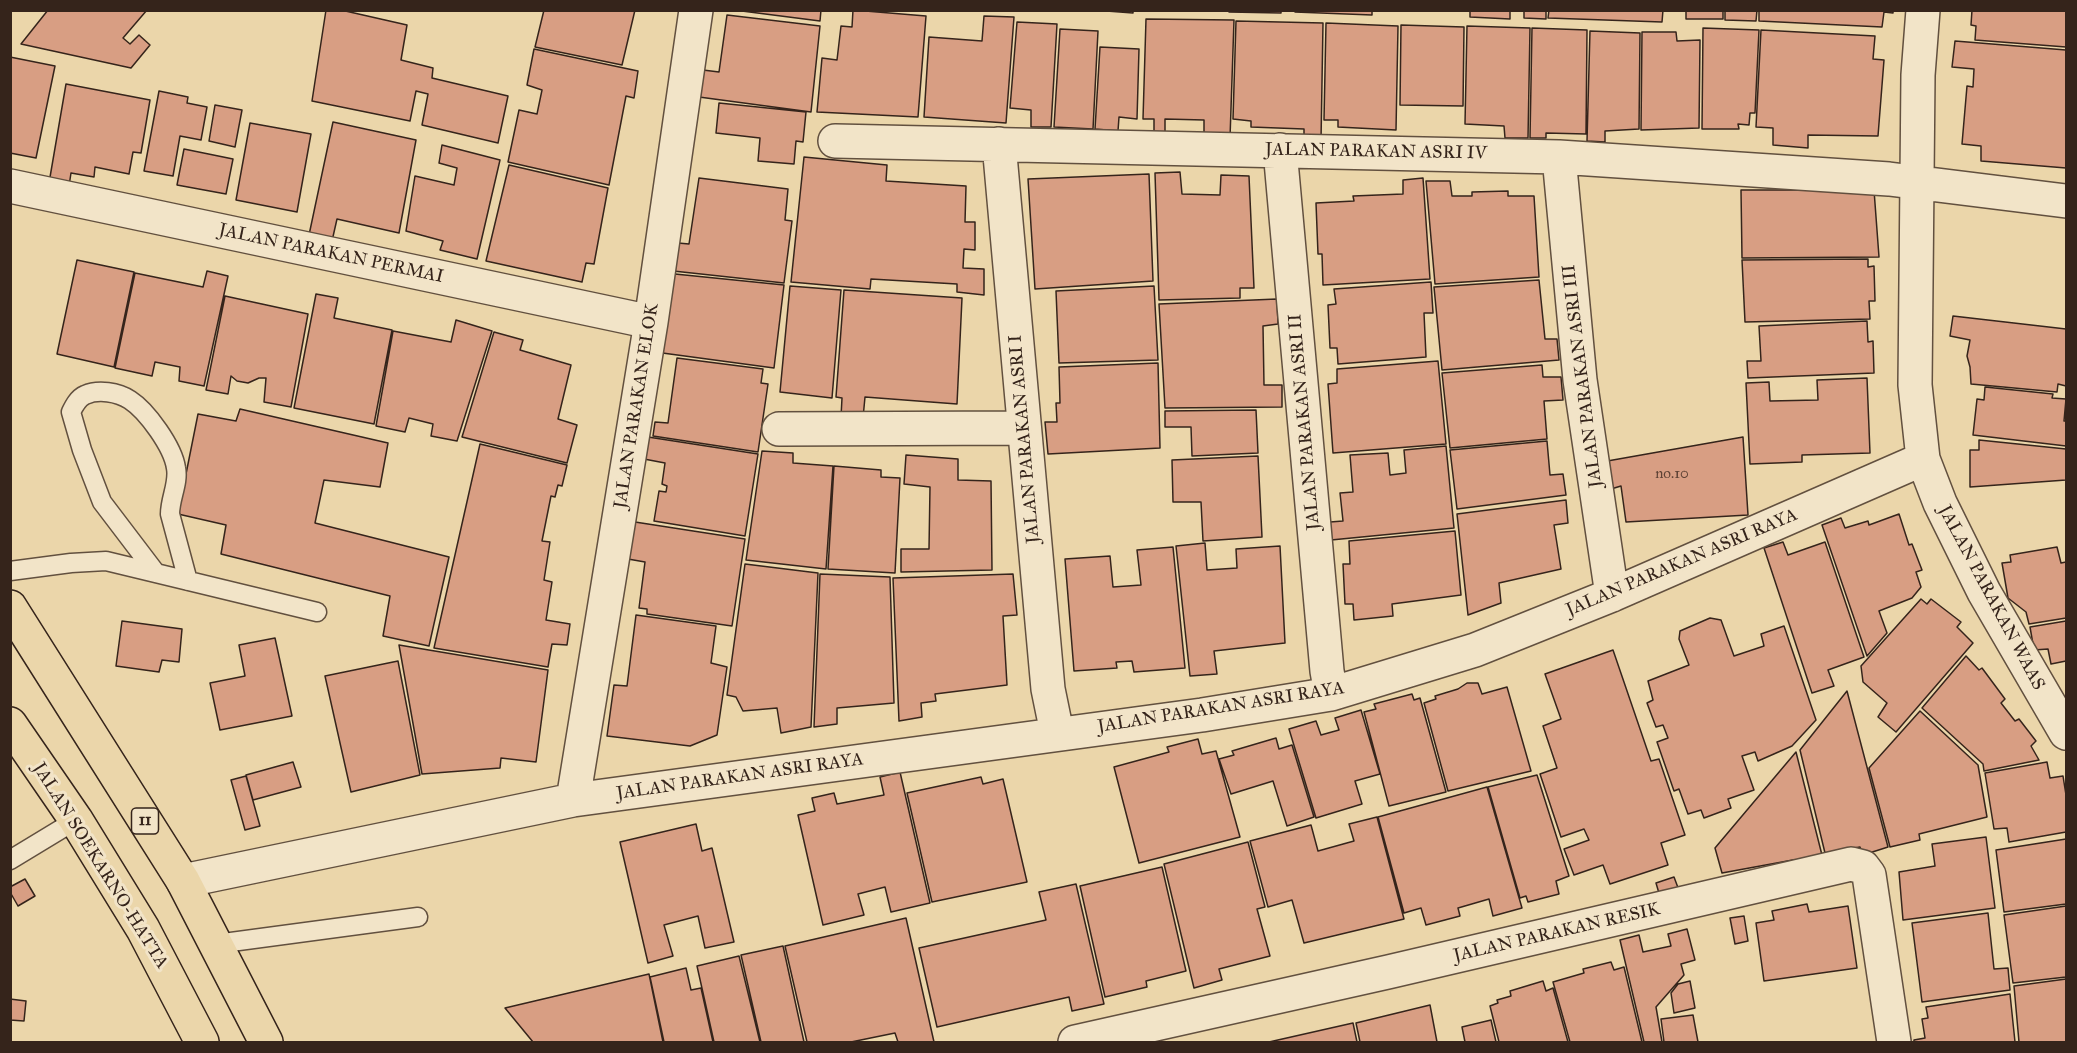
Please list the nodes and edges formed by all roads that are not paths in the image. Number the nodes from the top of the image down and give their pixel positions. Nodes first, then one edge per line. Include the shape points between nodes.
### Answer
1 (696, 10) edge
2 (1923, 10) edge
3 (835, 141) dead end
4 (999, 144) junction
5 (1280, 150) junction
6 (1559, 158) junction
7 (1917, 183) junction
8 (10, 186) edge
9 (2067, 201) edge
10 (651, 321) junction
11 (1024, 428) junction
12 (779, 429) dead end
13 (1923, 459) junction
14 (10, 571) edge
15 (156, 573) junction
16 (188, 581) junction
17 (1612, 595) junction
18 (10, 608) edge
19 (317, 612) dead end
20 (1330, 694) junction
21 (2056, 695) edge
22 (10, 724) edge
23 (2067, 732) edge
24 (1057, 733) junction
25 (573, 800) junction
26 (76, 820) junction
27 (10, 860) edge
28 (183, 881) junction
29 (418, 917) dead end
30 (216, 944) junction
31 (202, 1042) edge
32 (266, 1042) edge
33 (1075, 1042) edge
34 (1894, 1042) edge

1 - 10 street, JALAN PARAKAN ELOK
2 - 7 street
3 - 4 street, JALAN PARAKAN ASRI IV
4 - 5 street, JALAN PARAKAN ASRI IV
4 - 11 street, JALAN PARAKAN ASRI I
5 - 6 street, JALAN PARAKAN ASRI IV
5 - 20 street, JALAN PARAKAN ASRI II
6 - 7 street, JALAN PARAKAN ASRI IV
6 - 17 street, JALAN PARAKAN ASRI III via 1580,380
7 - 9 street, JALAN PARAKAN ASRI IV
7 - 13 street via 1915,385
8 - 10 street, JALAN PARAKAN PERMAI
10 - 25 street, JALAN PARAKAN ELOK
11 - 12 street
11 - 24 street, JALAN PARAKAN ASRI I via 1048,689
13 - 17 street, JALAN PARAKAN ASRI RAYA
13 - 21 street, JALAN PARAKAN WAAS via 1979,582
14 - 15 lane via 106,561
15 - 16 lane
15 - 16 lane via 102,502 71,412 85,395 106,392 129,399 169,448 176,468 170,514
16 - 19 lane
17 - 20 street, JALAN PARAKAN ASRI RAYA via 1475,650
18 - 28 highway, 11
20 - 24 street, JALAN PARAKAN ASRI RAYA
21 - 23 street, JALAN PARAKAN WAAS
22 - 26 highway, JALAN SOEKARNO-HATTA
24 - 25 street, JALAN PARAKAN ASRI RAYA
25 - 28 street, JALAN PARAKAN ASRI RAYA
26 - 27 lane
26 - 31 highway, JALAN SOEKARNO-HATTA via 143,929
28 - 30 highway, 11
29 - 30 lane
30 - 32 highway, 11
33 - 34 street, JALAN PARAKAN RESIK via 1851,864 1863,867 1869,875

